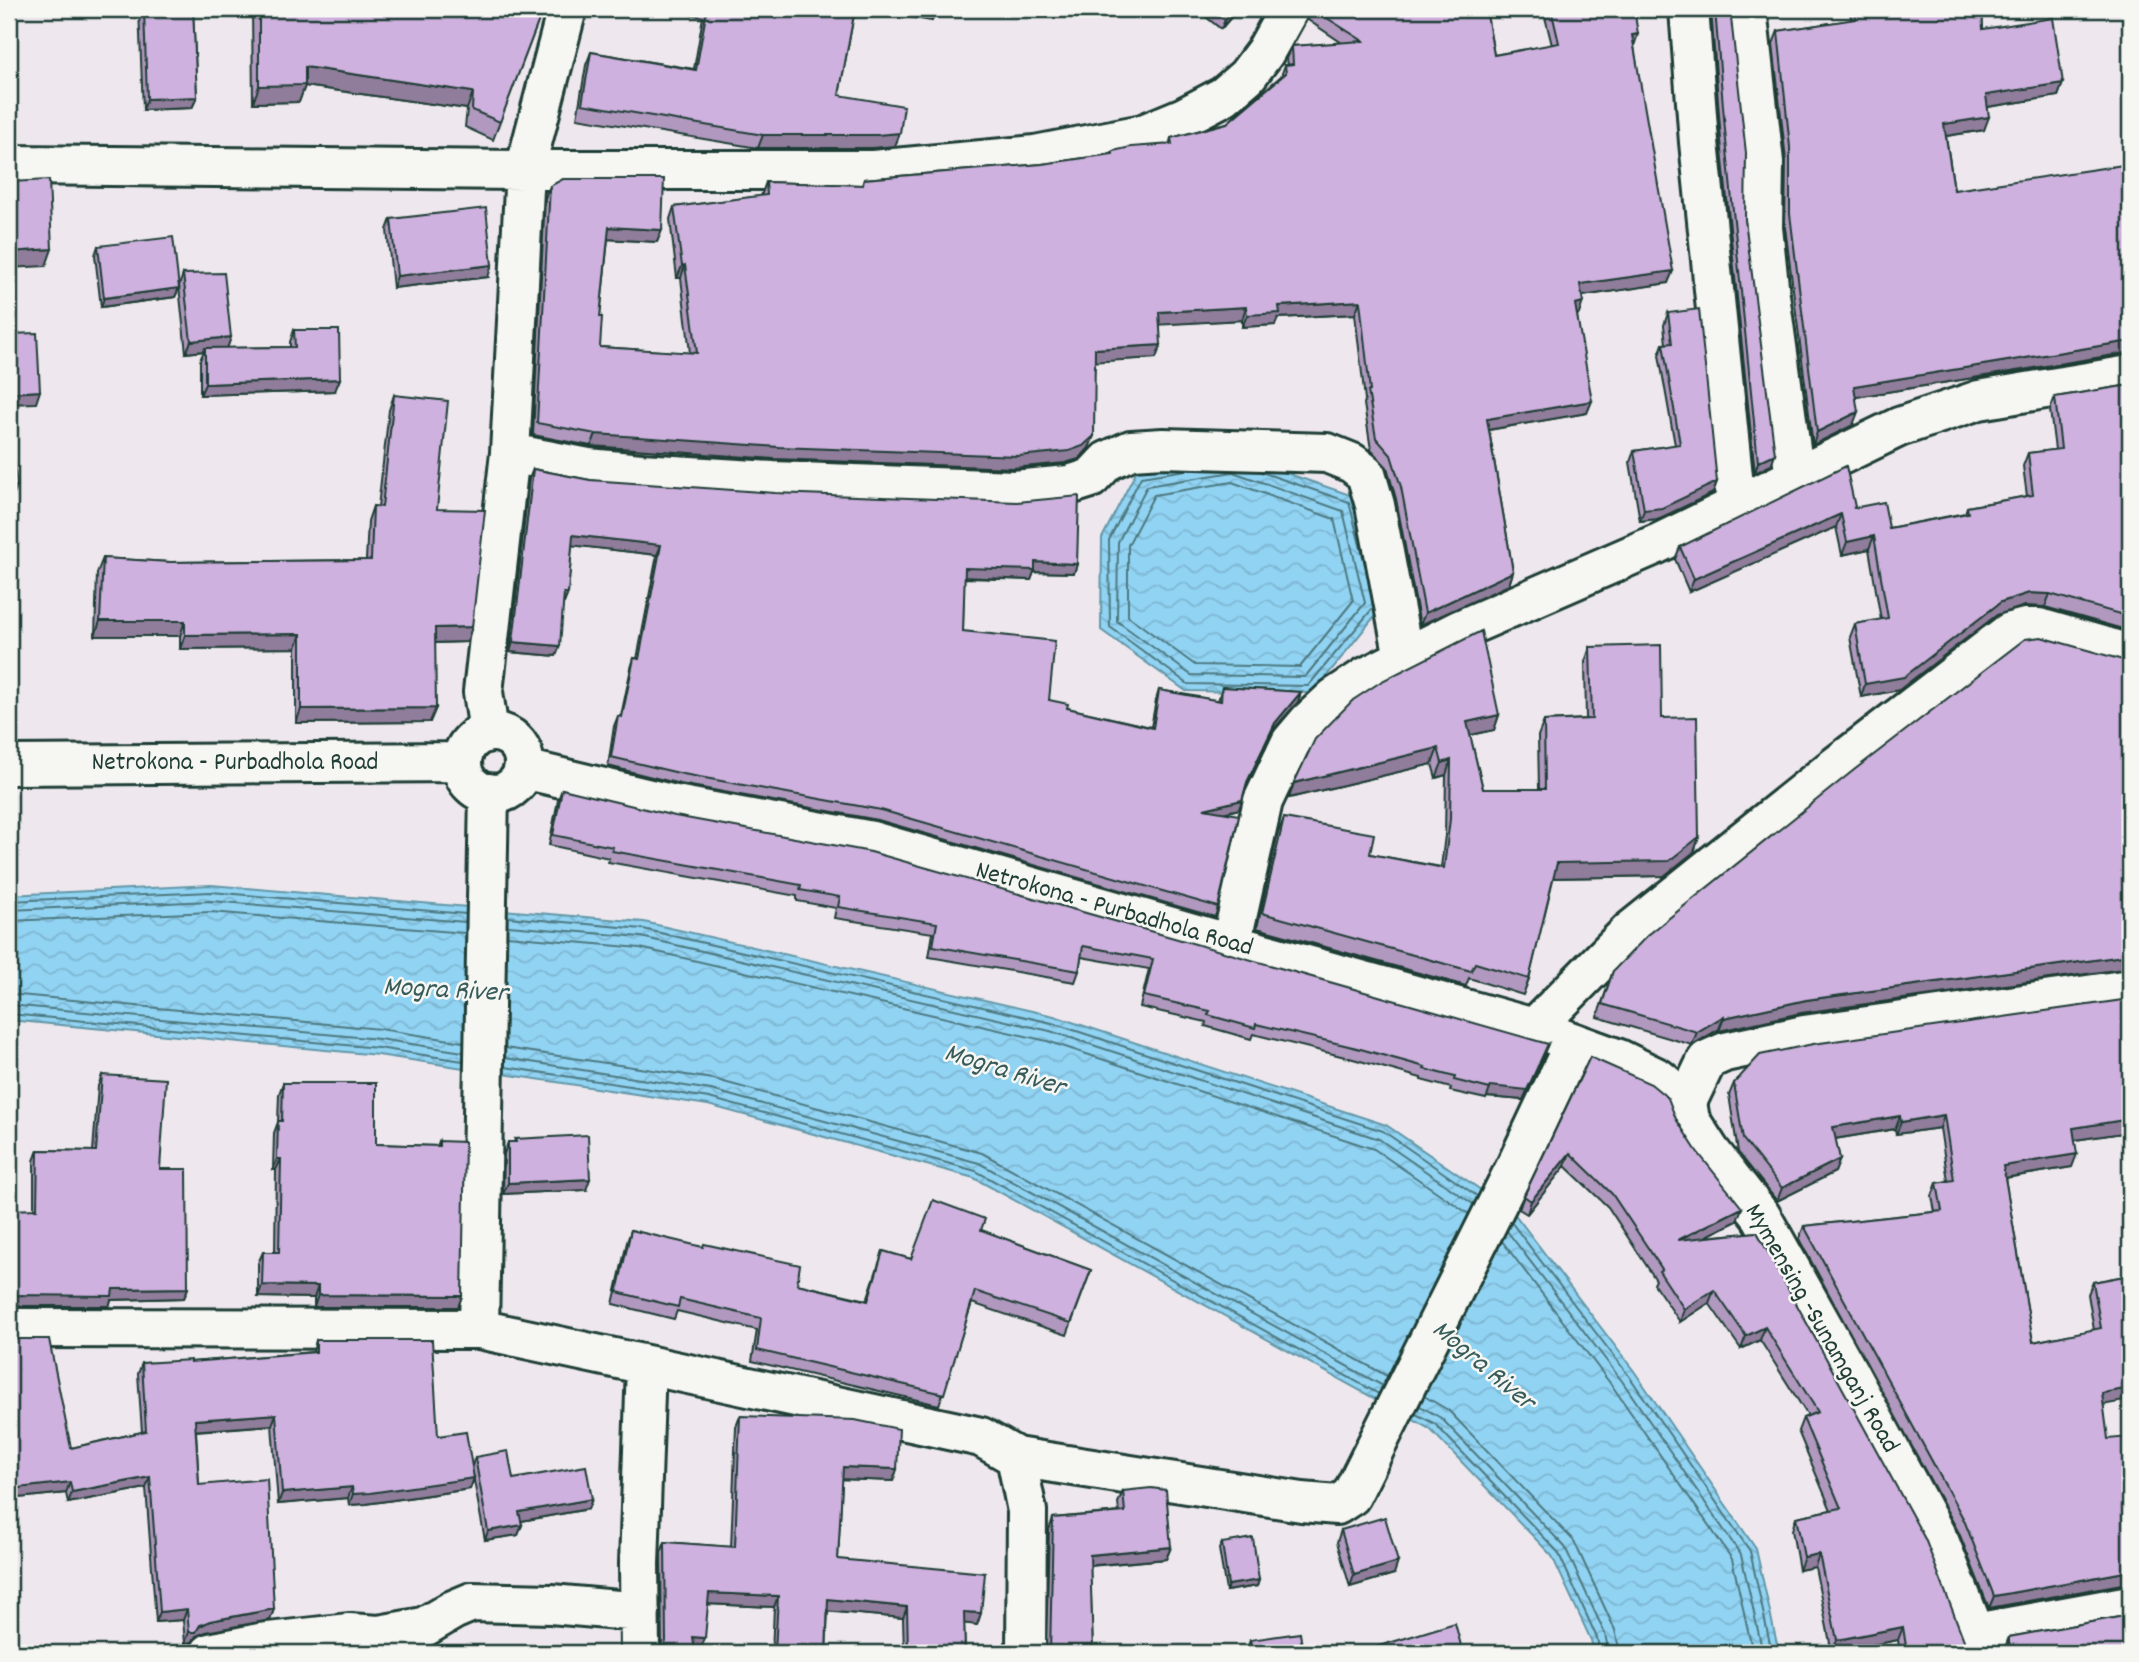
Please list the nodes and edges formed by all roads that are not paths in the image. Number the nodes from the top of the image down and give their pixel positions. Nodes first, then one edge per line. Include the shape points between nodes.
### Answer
1 (567, 9) edge
2 (1289, 9) edge
3 (1689, 9) edge
4 (1746, 9) edge
5 (9, 164) edge
6 (525, 170) junction
7 (2130, 375) edge
8 (510, 453) junction
9 (1795, 478) junction
10 (1736, 506) junction
11 (2130, 654) edge
12 (1404, 658) junction
13 (489, 732) junction
14 (462, 762) junction
15 (9, 765) edge
16 (524, 769) junction
17 (489, 808) junction
18 (1231, 944) junction
19 (2130, 989) edge
20 (1534, 1028) junction
21 (1574, 1043) junction
22 (1687, 1102) junction
23 (9, 1328) edge
24 (479, 1329) junction
25 (646, 1365) junction
26 (1016, 1457) junction
27 (2130, 1605) edge
28 (640, 1612) junction
29 (1980, 1643) edge
30 (210, 1653) edge
31 (640, 1653) edge
32 (1026, 1653) edge

1 - 6 street
2 - 6 street via 1265,52 1224,96 1143,134 1089,146 873,170
3 - 10 street
4 - 9 street via 1764,162 1763,228
5 - 6 street
6 - 8 street
7 - 9 street via 1979,400 1899,427
8 - 12 street via 640,473 1014,490 1069,485 1091,478 1107,461 1131,450 1327,453 1366,474
8 - 13 street via 483,692
9 - 10 street
10 - 12 street
11 - 20 street via 2039,628 2010,632 1629,932
12 - 18 street via 1334,698 1291,743 1263,801
13 - 14 street via 469,743
13 - 16 street via 515,741
14 - 15 street, Netrokona - Purbadhola Road
14 - 17 street via 468,781
16 - 17 street via 513,787
16 - 18 street, Netrokona - Purbadhola Road via 675,805 872,841
17 - 24 street
18 - 20 street, Netrokona - Purbadhola Road
19 - 22 street via 1804,1035 1725,1052 1707,1060
20 - 21 street, Netrokona - Purbadhola Road
21 - 22 street, Netrokona - Purbadhola Road via 1658,1078
21 - 26 street via 1351,1496 1337,1505 1302,1503
22 - 29 street, Mymensing -Sunamganj Road via 1690,1120 1761,1216 1844,1364 1940,1543
23 - 24 street
24 - 25 street
25 - 26 street via 981,1437
25 - 28 street
26 - 32 street via 1027,1511
27 - 29 street
28 - 30 street via 472,1602 424,1627 379,1635 349,1633 260,1643
28 - 31 street

